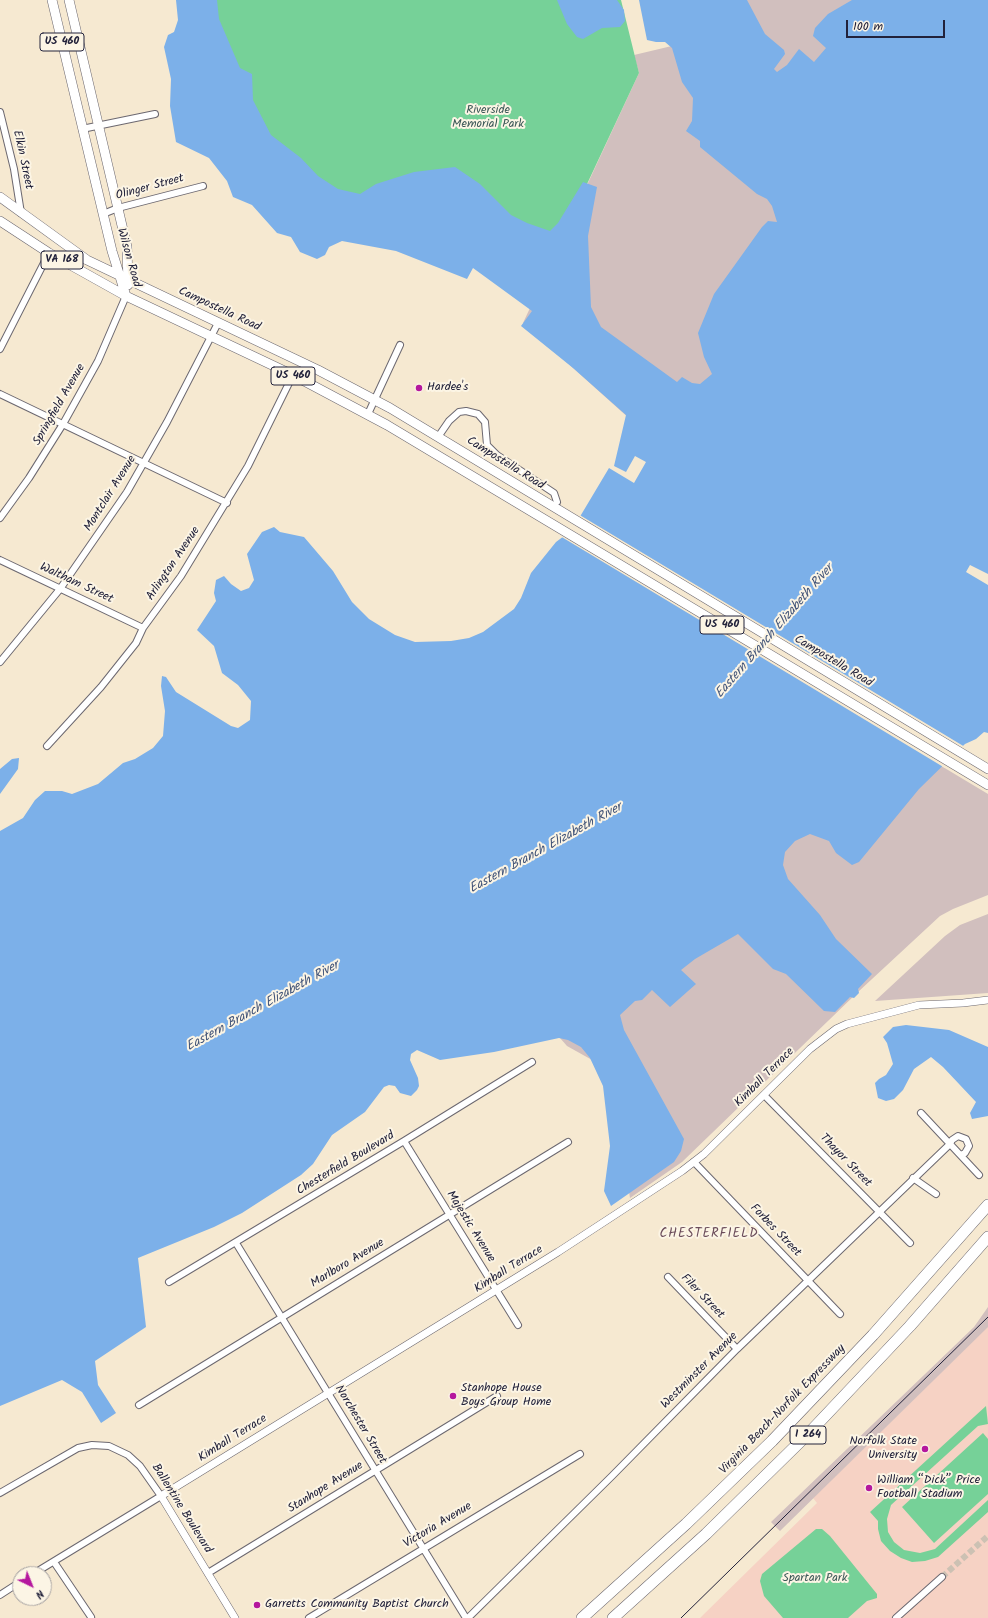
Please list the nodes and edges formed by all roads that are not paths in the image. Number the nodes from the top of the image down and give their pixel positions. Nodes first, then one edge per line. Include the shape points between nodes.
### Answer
1 (52, 0) edge
2 (69, 0) edge
3 (0, 112) edge
4 (155, 114) dead end
5 (98, 125) junction
6 (82, 129) junction
7 (203, 186) dead end
8 (0, 197) edge
9 (118, 208) junction
10 (21, 213) junction
11 (103, 214) junction
12 (0, 221) edge
13 (49, 253) junction
14 (119, 276) junction
15 (129, 281) junction
16 (126, 296) junction
17 (218, 323) junction
18 (211, 337) junction
19 (400, 345) dead end
20 (0, 349) edge
21 (293, 376) junction
22 (0, 394) edge
23 (375, 400) junction
24 (368, 414) junction
25 (63, 424) junction
26 (438, 437) junction
27 (144, 463) junction
28 (557, 502) dead end
29 (227, 503) junction
30 (0, 518) edge
31 (0, 560) edge
32 (60, 589) junction
33 (143, 628) junction
34 (0, 662) edge
35 (47, 746) dead end
36 (988, 769) edge
37 (988, 785) edge
38 (988, 1000) edge
39 (532, 1062) dead end
40 (764, 1095) junction
41 (921, 1113) dead end
42 (404, 1141) junction
43 (568, 1142) dead end
44 (950, 1144) junction
45 (961, 1155) junction
46 (694, 1162) junction
47 (979, 1174) dead end
48 (913, 1178) junction
49 (936, 1194) dead end
50 (988, 1205) edge
51 (879, 1212) junction
52 (450, 1215) junction
53 (988, 1237) edge
54 (236, 1243) junction
55 (910, 1243) dead end
56 (668, 1277) dead end
57 (808, 1281) junction
58 (169, 1282) dead end
59 (496, 1290) junction
60 (840, 1314) dead end
61 (282, 1317) junction
62 (518, 1325) dead end
63 (737, 1349) junction
64 (328, 1393) junction
65 (497, 1396) dead end
66 (139, 1405) dead end
67 (580, 1454) dead end
68 (376, 1471) junction
69 (0, 1493) edge
70 (161, 1496) junction
71 (423, 1548) junction
72 (54, 1562) junction
73 (47, 1566) edge
74 (208, 1573) junction
75 (942, 1578) tunnel mouth
76 (12, 1587) edge
77 (0, 1594) edge
78 (586, 1614) edge
79 (91, 1617) edge
80 (235, 1618) edge
81 (309, 1618) edge
82 (467, 1618) edge
83 (577, 1618) edge
84 (613, 1618) edge
85 (896, 1618) edge

1 - 6 main road, Wilson Road / US 460
2 - 5 main road, Wilson Road / US 460
3 - 10 street, Elkin Street via 14,169
4 - 5 street
5 - 6 street
5 - 9 main road, Wilson Road / US 460
6 - 11 main road, Wilson Road / US 460
7 - 9 street, Olinger Street
8 - 10 main road, Campostella Road / VA 168
9 - 11 street, Olinger Street
9 - 15 main road, Wilson Road / US 460 via 127,247
10 - 14 main road, Campostella Road / VA 168 via 87,260
11 - 14 main road, Wilson Road / US 460
12 - 13 main road, VA 168
13 - 16 main road, VA 168
13 - 20 street
14 - 15 main road, Campostella Road / VA 168
14 - 16 main road, Wilson Road / US 460
15 - 16 main road, Wilson Road
15 - 17 main road, Campostella Road / US 460
16 - 18 main road, US 460
16 - 25 street, Springfield Avenue via 98,361
17 - 18 street, Montclair Avenue
17 - 23 main road, Campostella Road / US 460
18 - 21 main road, US 460
18 - 27 street, Montclair Avenue
19 - 23 street
21 - 24 main road, US 460
21 - 29 street, Arlington Avenue
22 - 25 street
23 - 24 street
23 - 26 main road, Campostella Road / US 460
24 - 37 main road, US 460
25 - 27 street
25 - 30 street, Springfield Avenue
26 - 28 street via 448,421 459,412 466,410 478,414 485,422 487,445 554,493
26 - 36 main road, Campostella Road / US 460
27 - 29 street
27 - 32 street, Montclair Avenue via 106,526
29 - 33 street, Arlington Avenue via 181,576
31 - 32 street, Waltham Street
32 - 33 street, Waltham Street
32 - 34 street, Montclair Avenue
33 - 35 street, Arlington Avenue via 136,644
38 - 40 street, Kimball Terrace via 919,1005 847,1024 823,1038
39 - 42 street, Chesterfield Boulevard
40 - 46 street, Kimball Terrace
40 - 51 street, Thayor Street
41 - 44 street
42 - 52 street, Majestic Avenue
42 - 54 street, Chesterfield Boulevard
43 - 52 street, Marlboro Avenue
44 - 45 street
44 - 45 street via 954,1137 966,1139 969,1146
44 - 48 street, Westminster Avenue
45 - 47 street
46 - 57 street, Forbes Street
46 - 59 street, Kimball Terrace via 565,1248
48 - 49 street
48 - 51 street, Westminster Avenue
50 - 78 highway, Virginia Beach-Norfolk Expressway / I 264 via 874,1335 789,1423 690,1520
51 - 55 street, Thayor Street
51 - 57 street, Westminster Avenue
52 - 59 street, Majestic Avenue
52 - 61 street, Marlboro Avenue
53 - 84 highway, I 264 via 910,1326 798,1444 702,1538
54 - 58 street, Chesterfield Boulevard
54 - 61 street, Norchester Street
56 - 63 street, Filer Street
57 - 60 street, Forbes Street
57 - 63 street, Westminster Avenue
59 - 62 street, Majestic Avenue
59 - 64 street, Kimball Terrace
61 - 64 street, Norchester Street
61 - 66 street, Marlboro Avenue
63 - 82 street, Westminster Avenue via 608,1481
64 - 68 street, Norchester Street
64 - 70 street, Kimball Terrace
65 - 68 street, Stanhope Avenue
67 - 71 street, Victoria Avenue
68 - 71 street, Norchester Street
68 - 74 street, Stanhope Avenue
69 - 70 street, Ballentine Boulevard via 78,1448 92,1445 109,1446 128,1455 140,1466
70 - 72 street, Kimball Terrace
70 - 74 street, Ballentine Boulevard
71 - 81 street, Victoria Avenue
71 - 82 street, Norchester Street
72 - 73 street, Kimball Terrace
72 - 79 street
74 - 80 street, Ballentine Boulevard
75 - 85 street
76 - 77 street
78 - 83 highway, Virginia Beach-Norfolk Expressway

